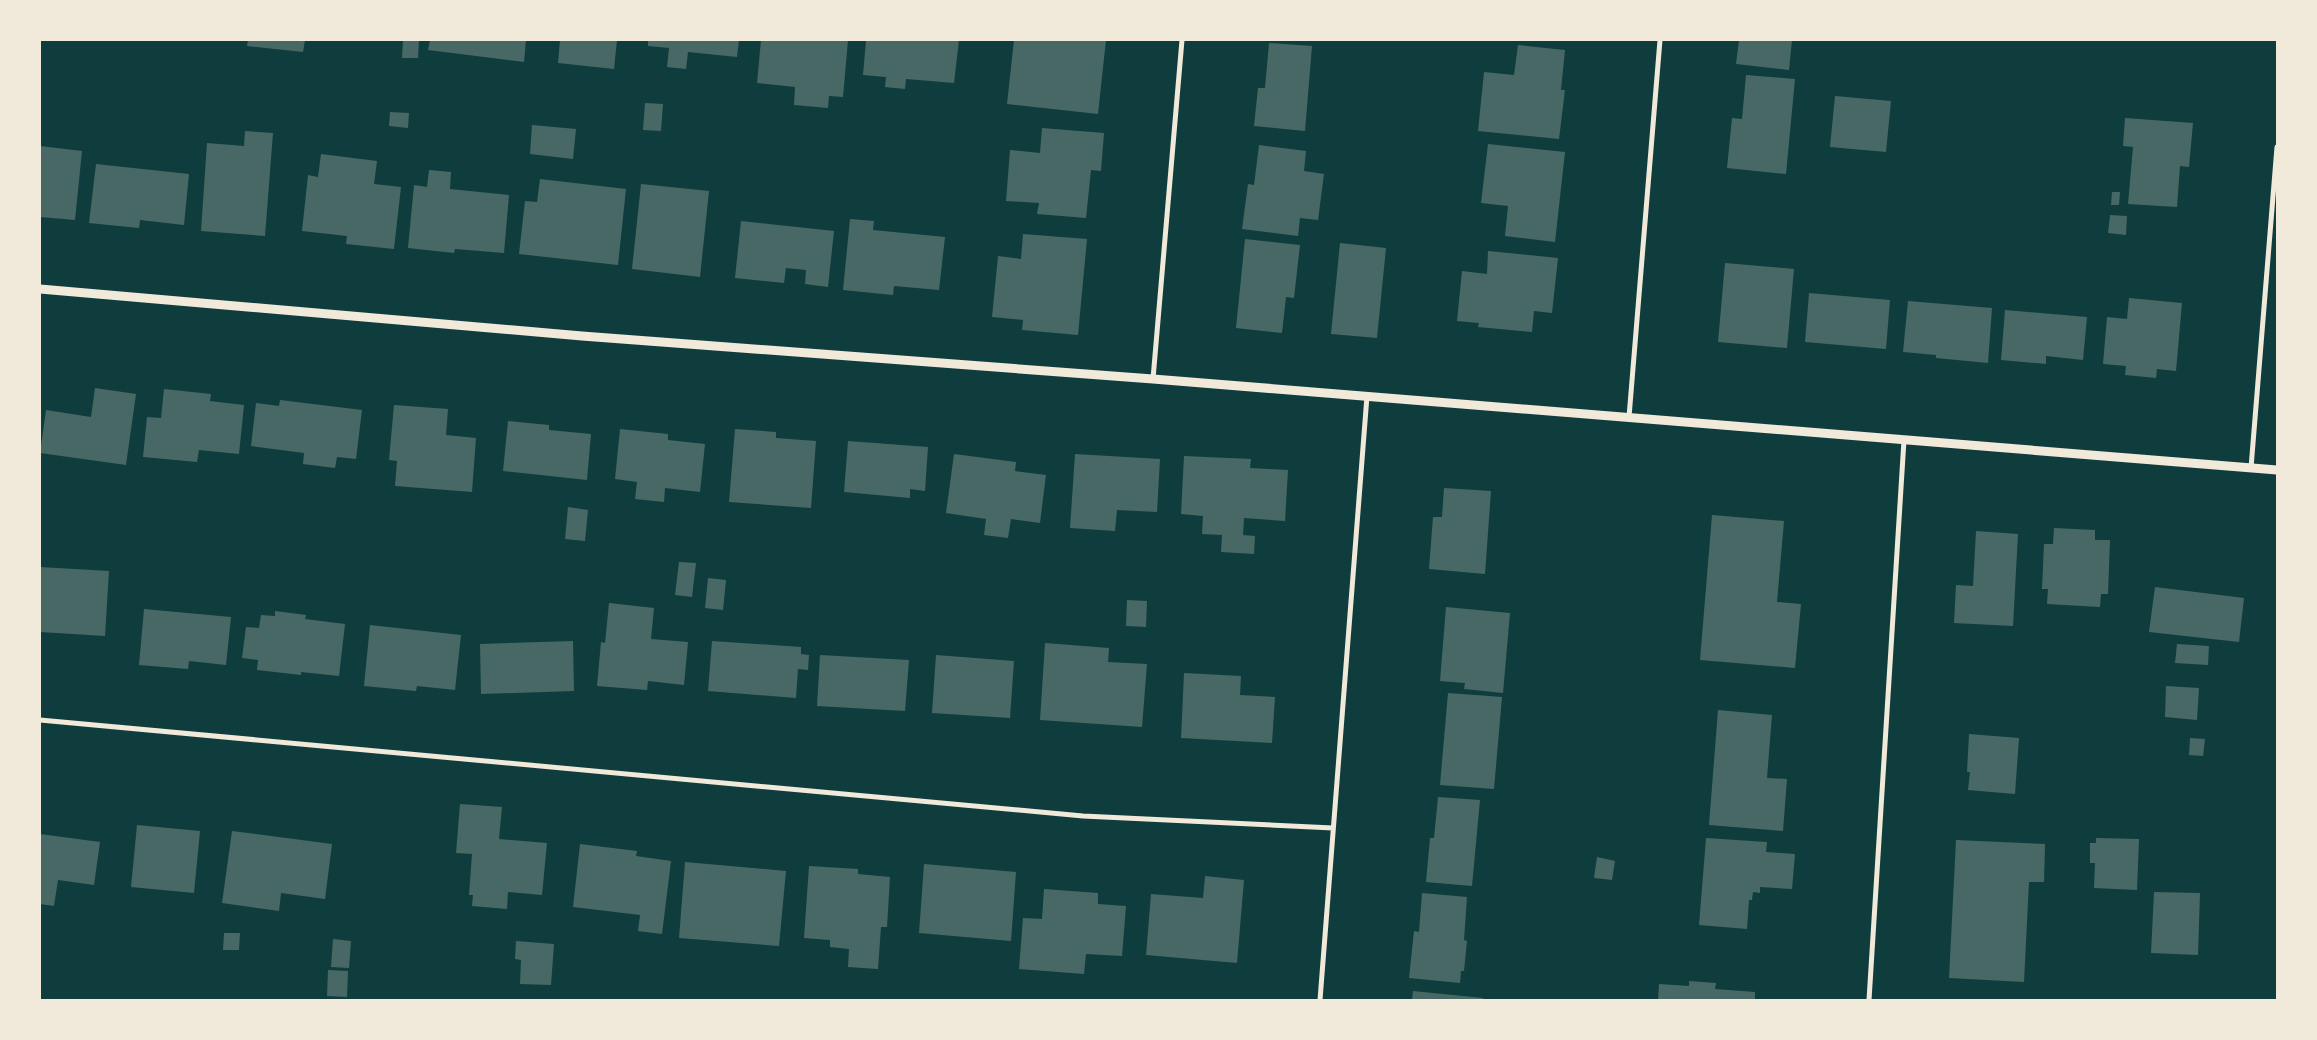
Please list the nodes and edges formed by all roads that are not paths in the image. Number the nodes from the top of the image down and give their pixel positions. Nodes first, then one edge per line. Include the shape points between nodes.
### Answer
1 (1182, 40) edge
2 (1660, 40) edge
3 (2277, 147) edge
4 (40, 289) edge
5 (1153, 379) junction
6 (1367, 396) junction
7 (1629, 417) junction
8 (1904, 440) junction
9 (2251, 468) junction
10 (2277, 470) edge
11 (40, 720) edge
12 (1333, 828) junction
13 (1320, 1000) edge
14 (1869, 1000) edge

1 - 5 street
2 - 7 street
3 - 9 street
4 - 5 street via 582,336
5 - 6 street
6 - 7 street
6 - 12 street
7 - 8 street
8 - 9 street
8 - 14 street
9 - 10 street
11 - 12 street via 1083,816
12 - 13 street

